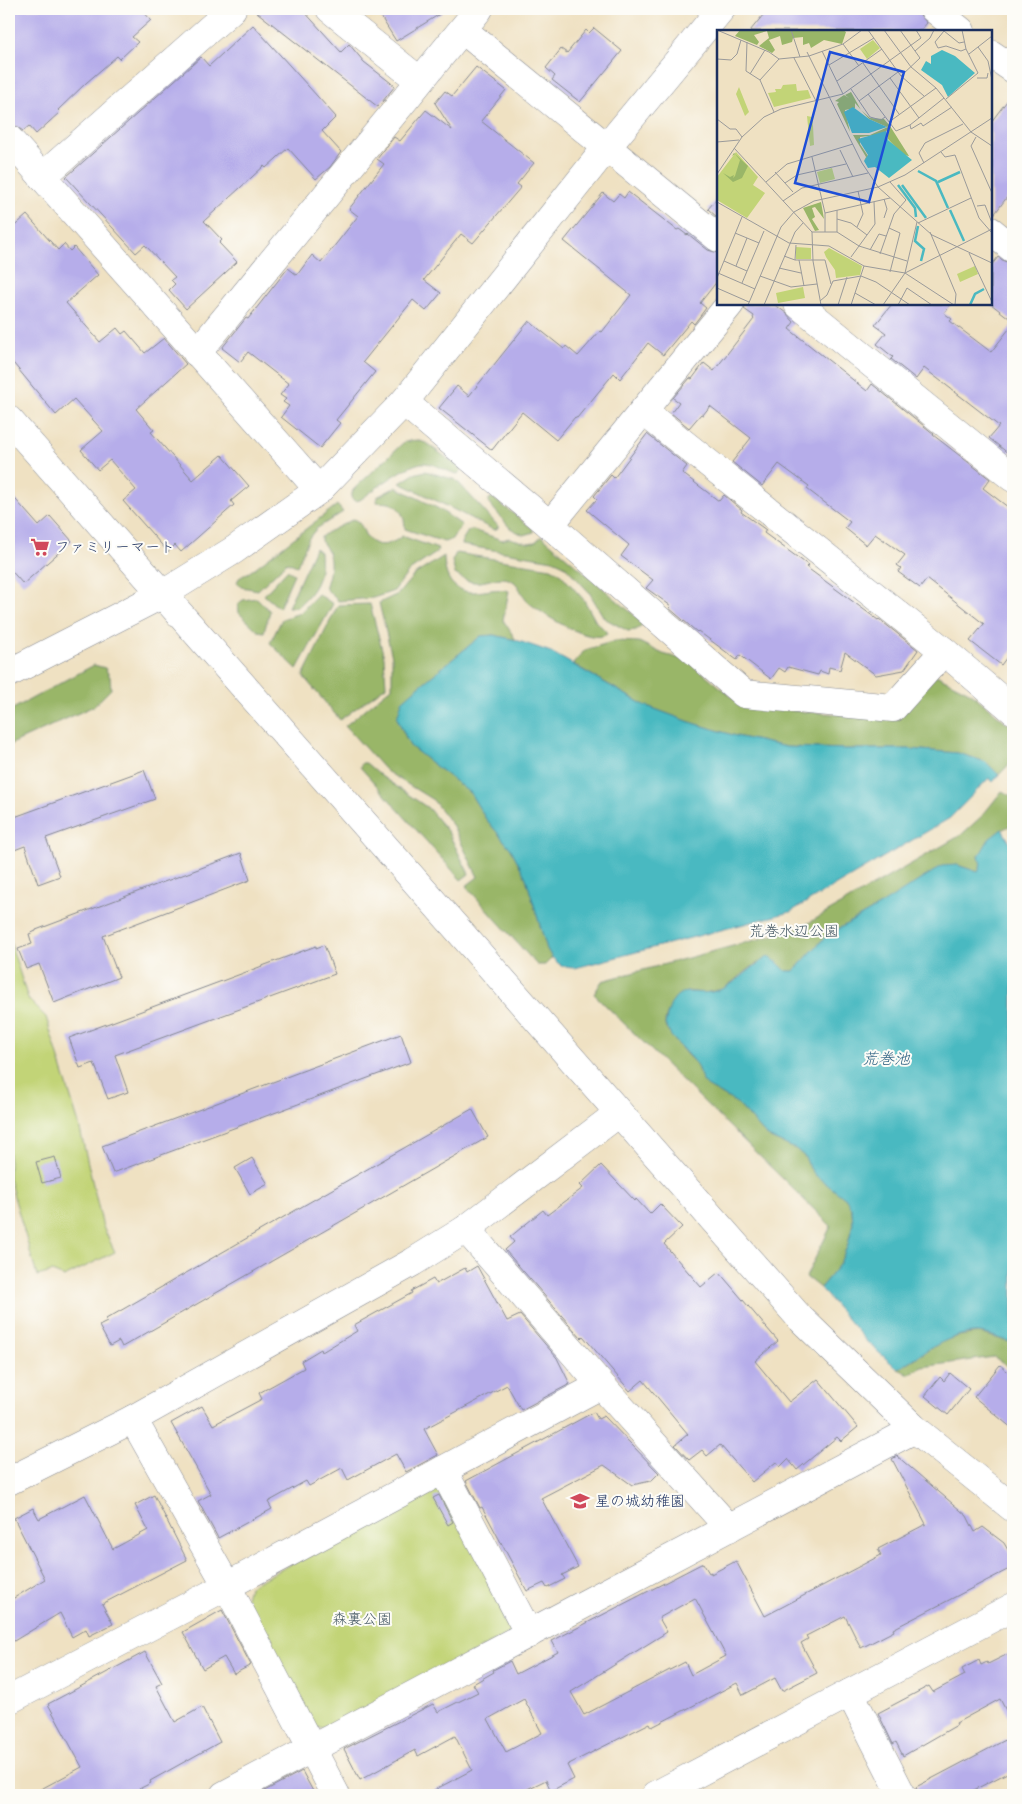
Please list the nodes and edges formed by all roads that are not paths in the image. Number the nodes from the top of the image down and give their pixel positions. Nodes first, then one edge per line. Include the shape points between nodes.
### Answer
1 (232, 9) edge
2 (330, 9) edge
3 (720, 9) edge
4 (471, 19) edge
5 (420, 81) junction
6 (9, 139) edge
7 (607, 147) junction
8 (42, 177) junction
9 (992, 232) edge
10 (717, 237) edge
11 (1013, 249) edge
12 (729, 305) edge
13 (799, 305) edge
14 (197, 353) junction
15 (404, 402) junction
16 (643, 411) junction
17 (9, 420) edge
18 (1013, 478) edge
19 (319, 490) junction
20 (550, 525) junction
21 (163, 594) junction
22 (944, 651) junction
23 (9, 673) edge
24 (1009, 697) edge
25 (619, 1113) junction
26 (466, 1229) junction
27 (602, 1385) junction
28 (133, 1419) junction
29 (915, 1429) junction
30 (443, 1470) junction
31 (9, 1481) edge
32 (1013, 1508) edge
33 (729, 1528) junction
34 (227, 1586) junction
35 (1013, 1607) edge
36 (530, 1634) junction
37 (850, 1693) junction
38 (9, 1700) edge
39 (311, 1749) junction
40 (224, 1795) edge
41 (336, 1795) edge
42 (656, 1795) edge
43 (902, 1795) edge

1 - 8 street
2 - 5 street
3 - 7 street
4 - 5 street
4 - 7 street
5 - 14 street
6 - 8 street
7 - 10 street
7 - 15 street
8 - 14 street
9 - 11 street
12 - 16 street
13 - 18 street
14 - 19 street
15 - 19 street
15 - 20 street
16 - 20 street
16 - 22 street
17 - 21 street
19 - 21 street via 234,550
20 - 22 street via 744,694 894,708
21 - 23 street
21 - 25 street
22 - 24 street
25 - 26 street
25 - 29 street via 799,1317
26 - 27 street
26 - 28 street
27 - 30 street
27 - 33 street
28 - 31 street
28 - 34 street
29 - 32 street
29 - 33 street
30 - 34 street
30 - 36 street
33 - 36 street
34 - 38 street
34 - 39 street
35 - 37 street
36 - 39 street
37 - 42 street
37 - 43 street
39 - 40 street
39 - 41 street

